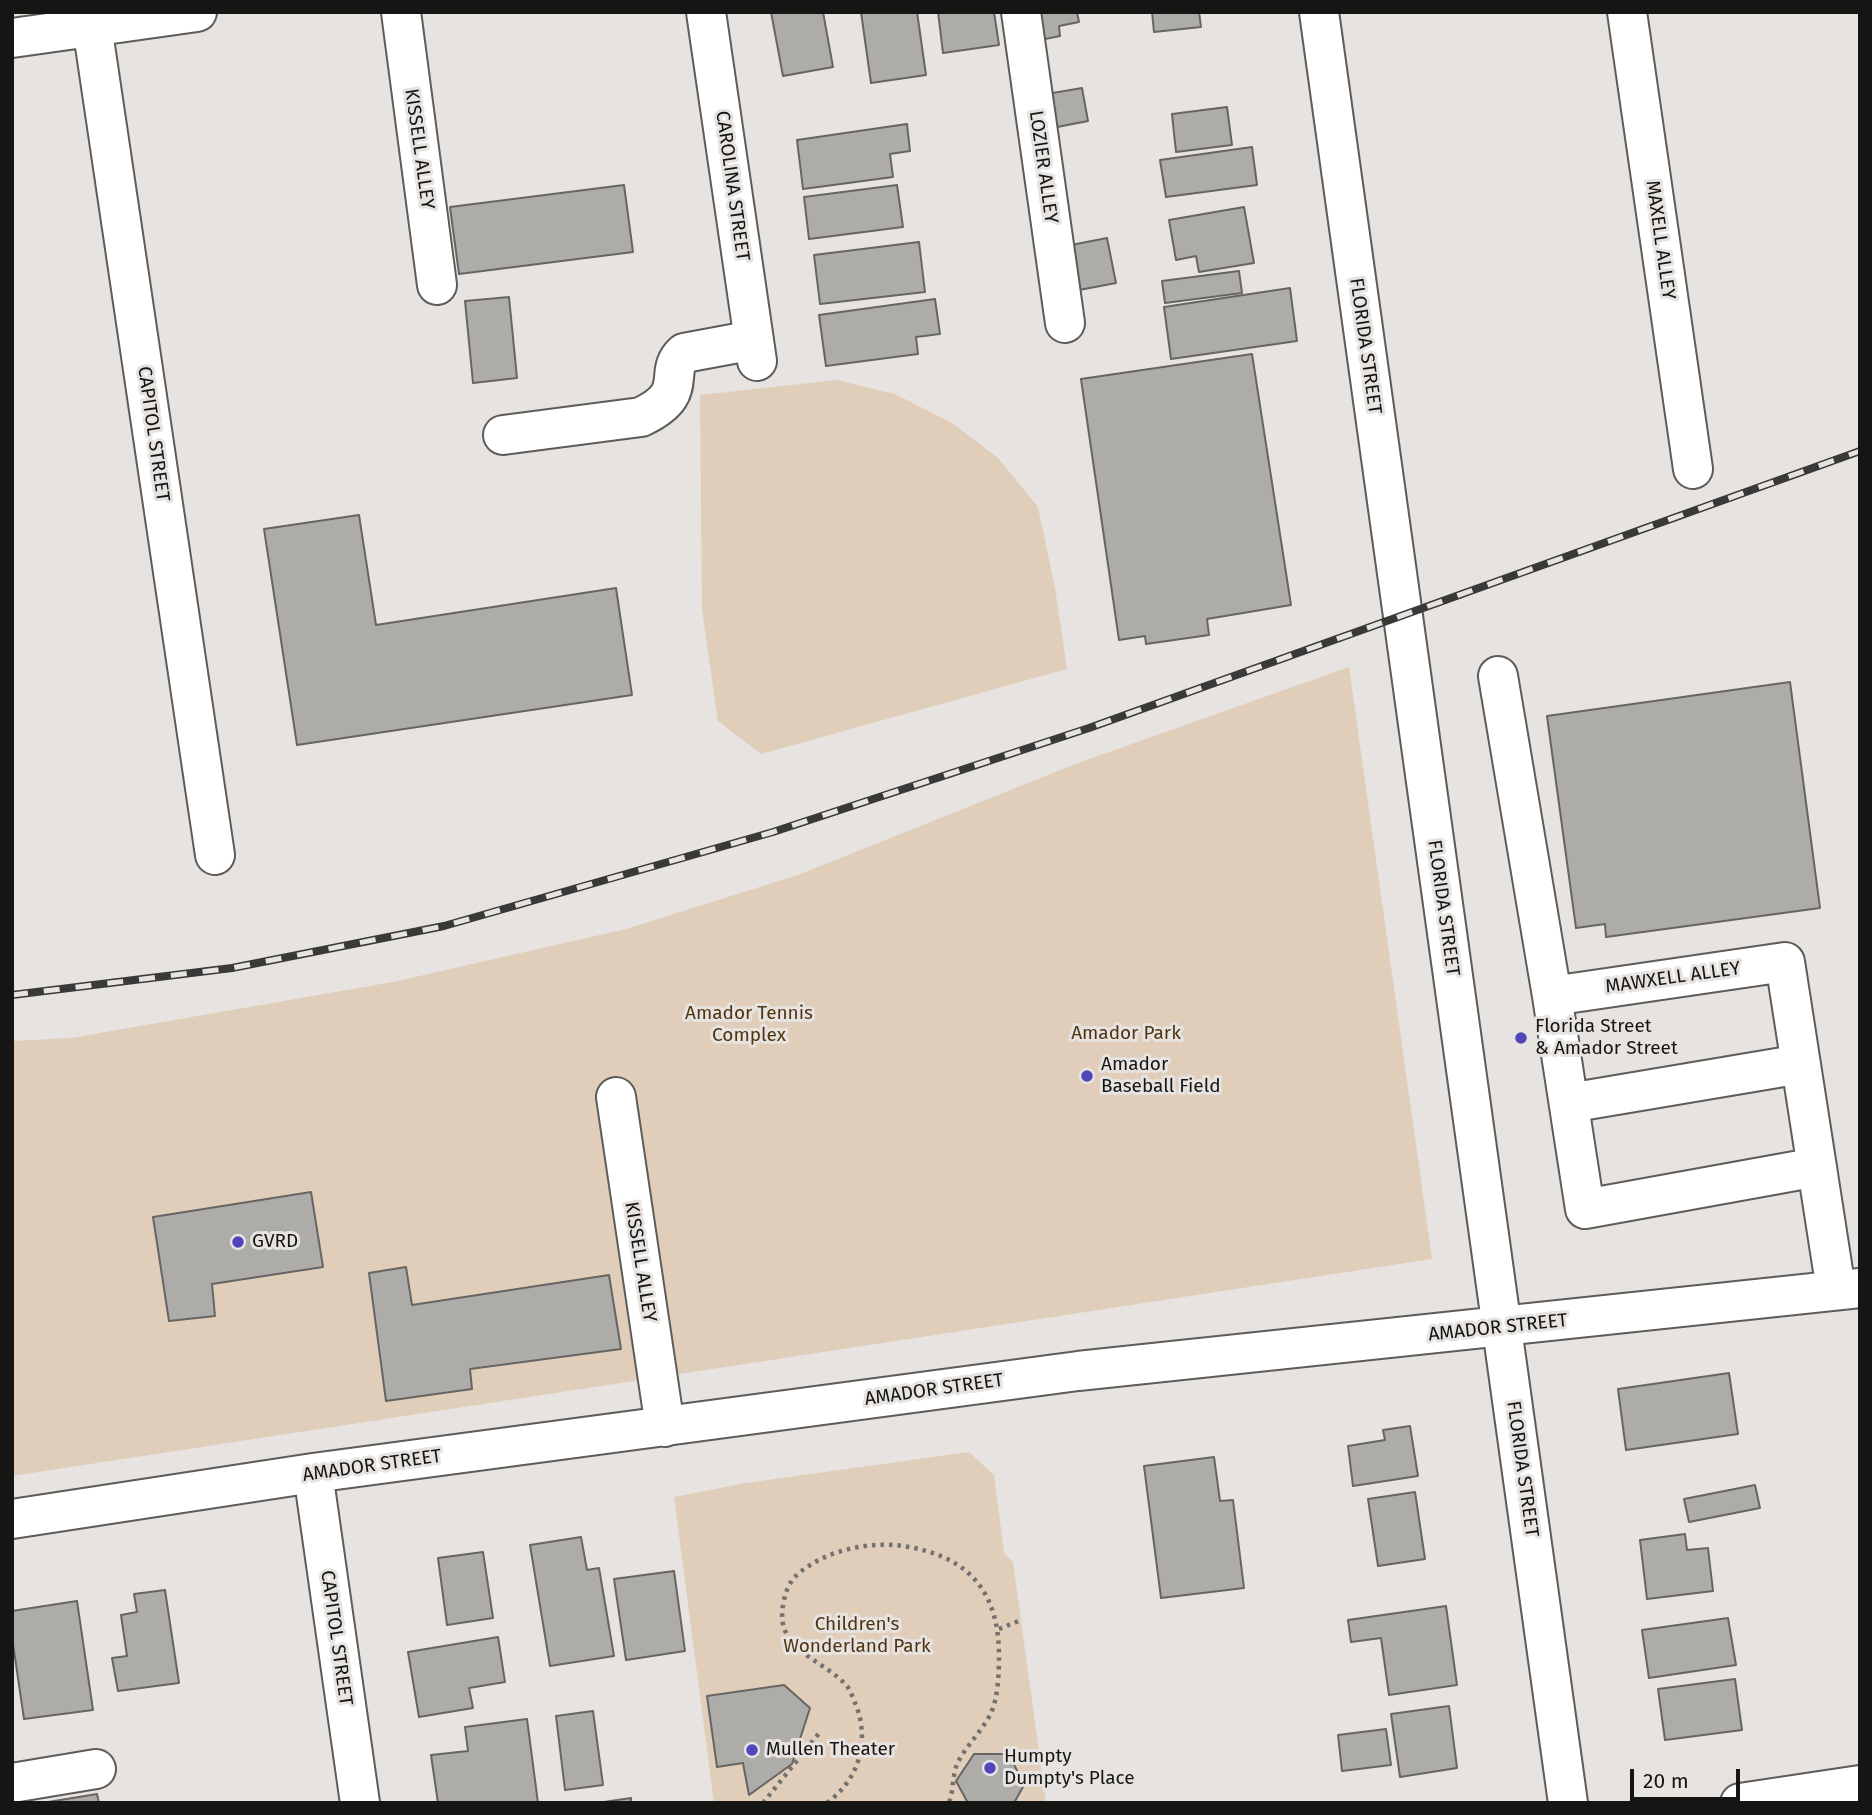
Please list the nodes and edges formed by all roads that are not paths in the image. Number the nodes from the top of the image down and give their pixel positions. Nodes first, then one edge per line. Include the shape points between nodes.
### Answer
1 (197, 12) edge
2 (401, 12) edge
3 (706, 12) edge
4 (1021, 12) edge
5 (1319, 12) edge
6 (1627, 12) edge
7 (92, 20) edge
8 (12, 38) edge
9 (437, 285) dead end
10 (1065, 323) dead end
11 (503, 435) dead end
12 (1693, 469) dead end
13 (1498, 676) dead end
14 (215, 855) dead end
15 (1552, 996) junction
16 (1801, 1064) junction
17 (616, 1097) dead end
18 (1569, 1103) junction
19 (1817, 1167) junction
20 (1848, 1289) edge
21 (1502, 1327) junction
22 (665, 1427) junction
23 (313, 1474) junction
24 (12, 1519) edge
25 (96, 1769) dead end
26 (12, 1783) edge
27 (1860, 1785) edge
28 (360, 1803) edge
29 (1569, 1803) edge
30 (1740, 1803) edge

1 - 7 street
2 - 9 street, KISSELL ALLEY
3 - 11 street, CAROLINA STREET via 756,350 684,353 675,365 675,387 660,408 641,417
4 - 10 street, LOZIER ALLEY
5 - 21 street, FLORIDA STREET
6 - 12 street, MAXELL ALLEY
7 - 8 street
7 - 14 street, CAPITOL STREET
13 - 15 street
15 - 16 street, MAWXELL ALLEY via 1785,962
15 - 18 street
16 - 18 street
16 - 19 street, MAWXELL ALLEY
17 - 22 street, KISSELL ALLEY
18 - 19 street via 1585,1209
19 - 20 street, MAWXELL ALLEY
20 - 21 street, AMADOR STREET
21 - 22 street, AMADOR STREET via 1078,1371
21 - 29 street, FLORIDA STREET
22 - 23 street, AMADOR STREET
23 - 24 street, AMADOR STREET
23 - 28 street, CAPITOL STREET
25 - 26 street
27 - 30 street

